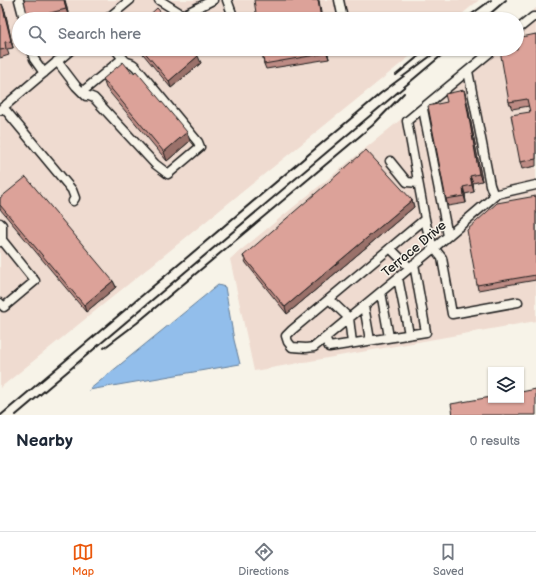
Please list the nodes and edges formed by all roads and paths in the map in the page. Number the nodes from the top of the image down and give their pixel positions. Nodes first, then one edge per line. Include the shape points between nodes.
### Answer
1 (19, 0) edge
2 (130, 0) edge
3 (159, 0) edge
4 (213, 0) edge
5 (227, 0) edge
6 (339, 0) edge
7 (22, 12) edge
8 (115, 12) edge
9 (178, 12) edge
10 (189, 12) edge
11 (231, 12) edge
12 (342, 12) edge
13 (536, 17) edge
14 (524, 24) edge
15 (33, 56) edge
16 (63, 56) edge
17 (486, 56) edge
18 (123, 58) joint
19 (57, 61) junction
20 (468, 71) junction
21 (44, 73) junction
22 (82, 92) junction
23 (1, 108) edge
24 (423, 108) junction
25 (390, 161) dead end
26 (418, 183) junction
27 (536, 185) edge
28 (494, 196) junction
29 (72, 201) dead end
30 (425, 219) junction
31 (0, 223) edge
32 (448, 236) junction
33 (1, 241) edge
34 (390, 248) junction
35 (434, 248) junction
36 (412, 266) junction
37 (398, 278) junction
38 (381, 292) junction
39 (329, 299) junction
40 (518, 302) dead end
41 (0, 303) edge
42 (364, 306) junction
43 (348, 318) junction
44 (408, 334) junction
45 (389, 337) junction
46 (324, 338) junction
47 (370, 340) junction
48 (352, 343) junction

1 - 7 street
2 - 8 street
3 - 9 street
4 - 10 street
5 - 11 street
6 - 12 street
13 - 14 street
15 - 21 street
16 - 19 street
17 - 20 street
18 - 22 street
18 - 22 street via 127,62 132,62 198,142 200,147 171,172 168,174 155,164 94,98
19 - 21 street
19 - 22 street
20 - 24 street
20 - 28 street
21 - 23 street
23 - 29 street via 72,190 75,198
24 - 26 street via 407,122
24 - 32 street
25 - 26 street via 407,182
26 - 30 street
27 - 28 street, Terrace Drive
28 - 32 street, Terrace Drive
30 - 34 street
30 - 35 street
31 - 33 street
32 - 35 street, Terrace Drive
33 - 41 street via 35,281 4,306
34 - 36 street
34 - 39 street
35 - 36 street, Terrace Drive
35 - 40 street via 442,258 452,314
36 - 37 street, Terrace Drive
36 - 44 street via 426,332
37 - 38 street, Terrace Drive
37 - 44 street
38 - 42 street, Terrace Drive
38 - 45 street
39 - 43 street
39 - 46 street, Terrace Drive via 286,336 292,346 306,348 314,347
42 - 43 street, Terrace Drive
42 - 47 street
43 - 46 street, Terrace Drive
43 - 48 street
44 - 45 street
45 - 47 street
46 - 48 street via 329,347
47 - 48 street

